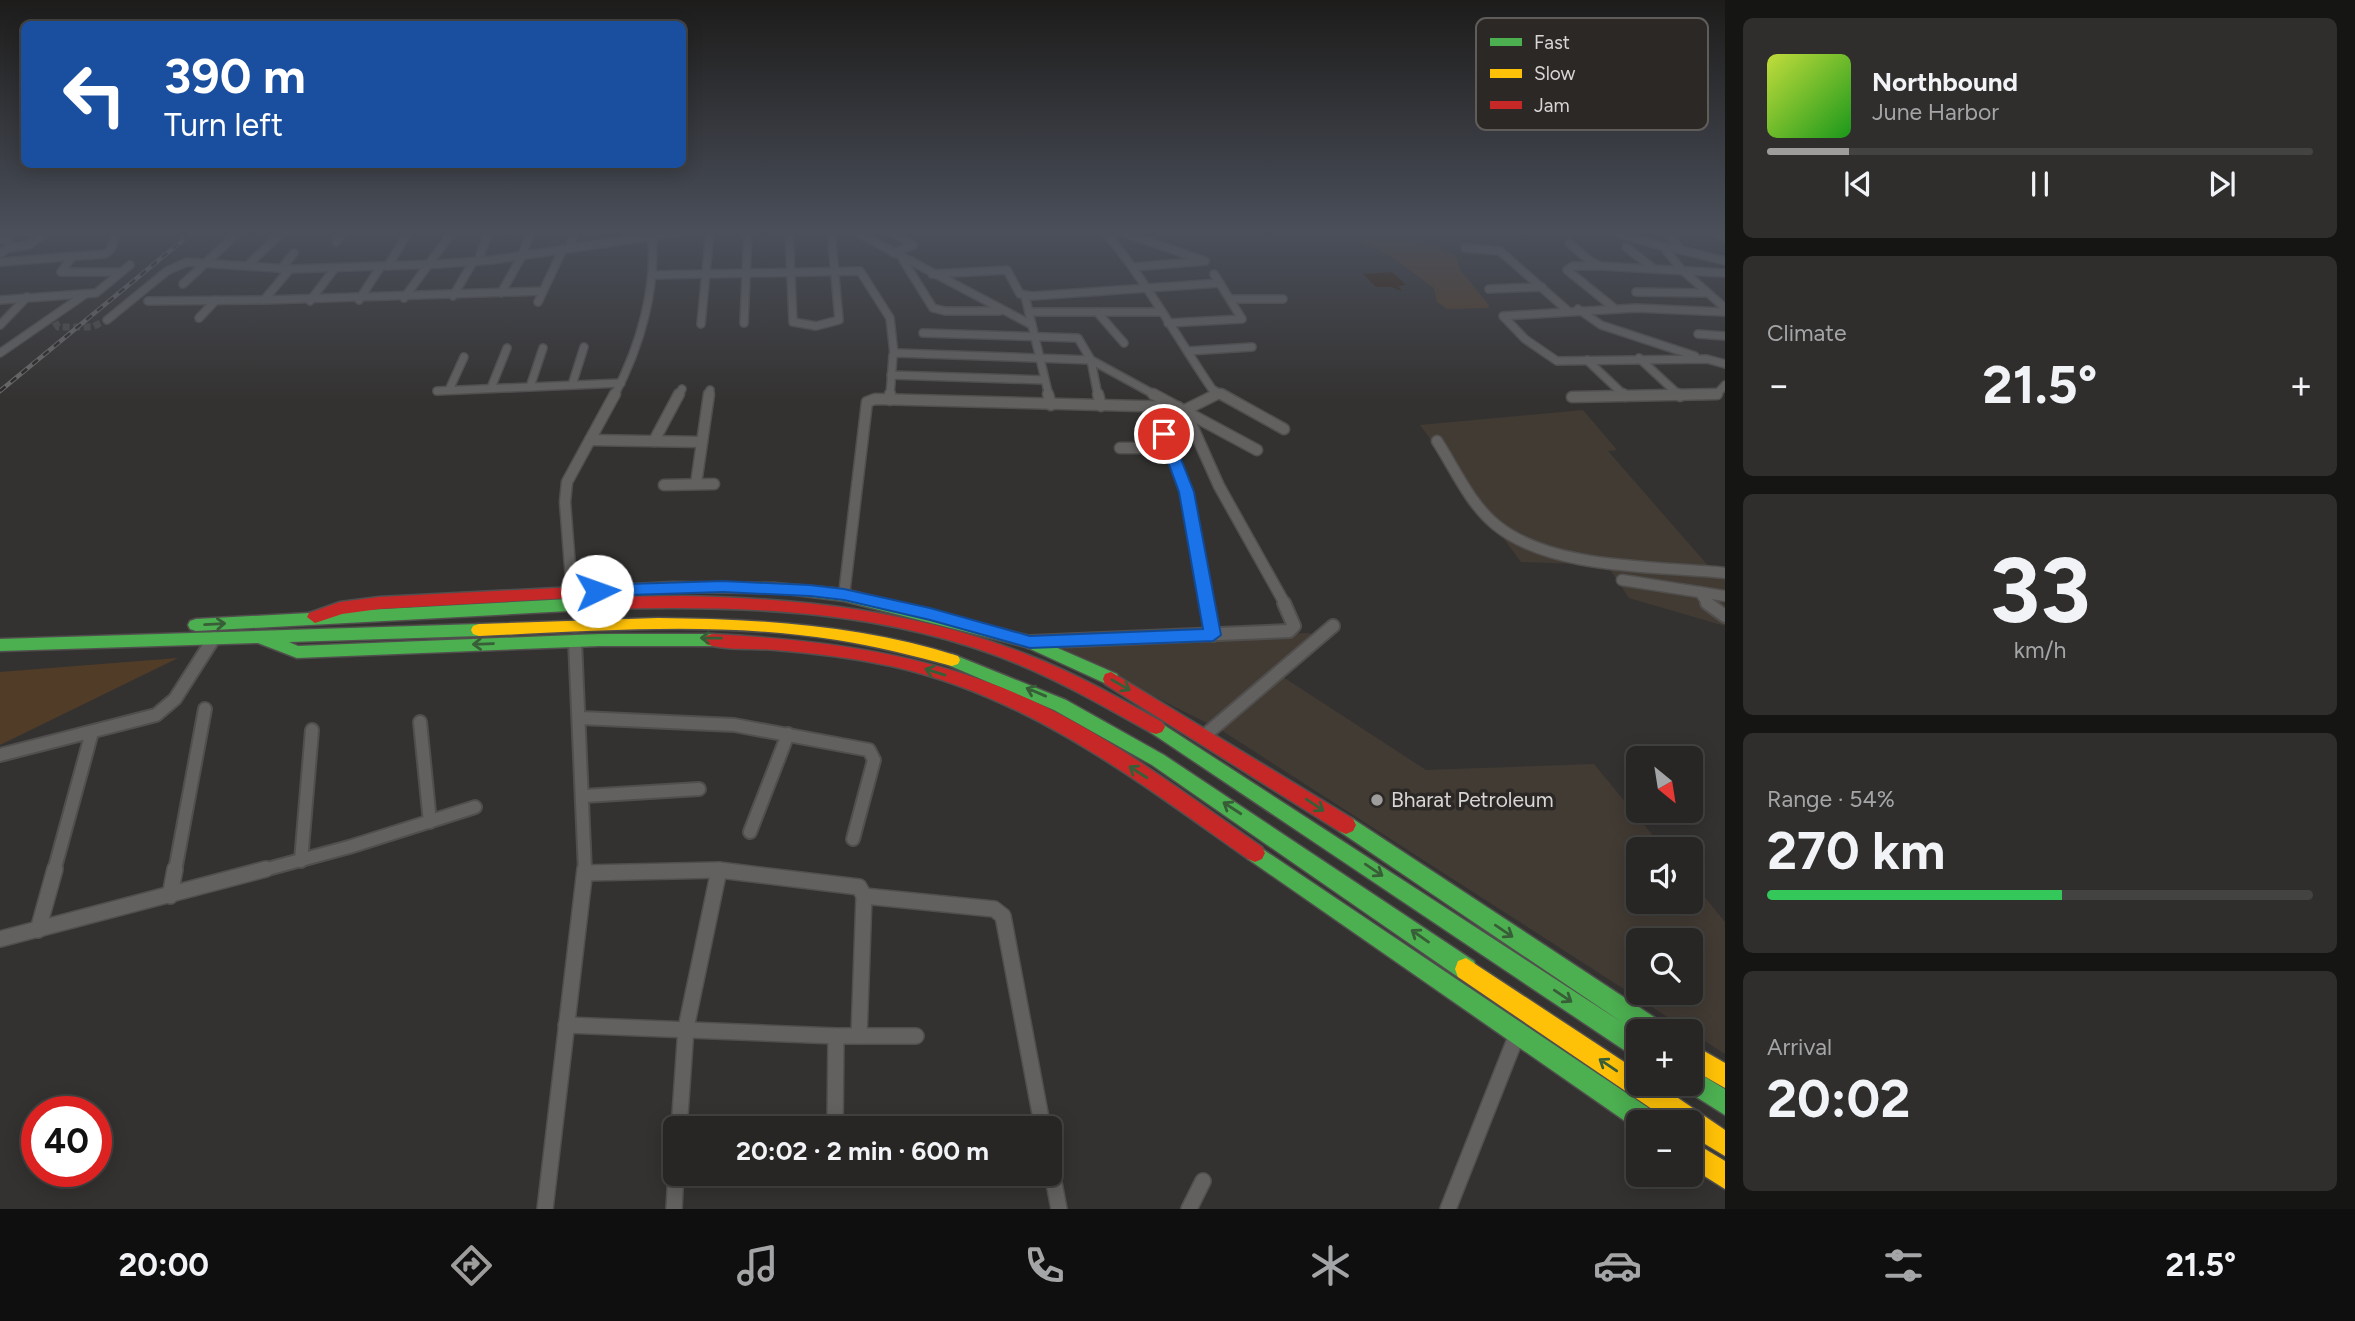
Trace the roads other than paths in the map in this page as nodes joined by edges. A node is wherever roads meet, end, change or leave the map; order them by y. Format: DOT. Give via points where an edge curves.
graph roads {
  1 [pos="60,287"];
  2 [pos="102,287"];
  3 [pos="147,287"];
  4 [pos="273,287"];
  5 [pos="320,287"];
  6 [pos="369,287"];
  7 [pos="412,287"];
  8 [pos="459,287"];
  9 [pos="504,287"];
  10 [pos="651,287"];
  11 [pos="705,287"];
  12 [pos="745,287"];
  13 [pos="792,287"];
  14 [pos="836,287"];
  15 [pos="872,287"];
  16 [pos="921,287"];
  17 [pos="958,287"];
  18 [pos="1016,287"];
  19 [pos="1137,287"];
  20 [pos="1143,287"];
  21 [pos="1223,287"];
  22 [pos="1589,287"];
  23 [pos="1702,287"];
  24 [pos="1542,288"];
  25 [pos="1489,289"];
  26 [pos="543,290"];
  27 [pos="1636,292"];
  28 [pos="86,293"];
  29 [pos="96,293"];
  30 [pos="501,293"];
  31 [pos="1708,293"];
  32 [pos="52,296"];
  33 [pos="453,296"];
  34 [pos="1025,296"];
  35 [pos="27,298"];
  36 [pos="404,298"];
  37 [pos="1230,299"];
  38 [pos="1283,299"];
  39 [pos="0,300"];
  40 [pos="216,300"];
  41 [pos="264,300"];
  42 [pos="359,300"];
  43 [pos="148,301"];
  44 [pos="310,301"];
  45 [pos="538,302"];
  46 [pos="1614,308"];
  47 [pos="1578,309"];
  48 [pos="1567,310"];
  49 [pos="1725,310"];
  50 [pos="1003,311"];
  51 [pos="1029,312"];
  52 [pos="1097,312"];
  53 [pos="1161,312"];
  54 [pos="199,318"];
  55 [pos="107,320"];
  56 [pos="55,322"];
  57 [pos="744,323"];
  58 [pos="1168,323"];
  59 [pos="701,324"];
  60 [pos="0,326"];
  61 [pos="1034,330"];
  62 [pos="923,333"];
  63 [pos="1698,334"];
  64 [pos="1725,336"];
  65 [pos="1124,343"];
  66 [pos="584,347"];
  67 [pos="1252,347"];
  68 [pos="507,348"];
  69 [pos="543,348"];
  70 [pos="1188,351"];
  71 [pos="0,353"];
  72 [pos="894,354"];
  73 [pos="1039,356"];
  74 [pos="464,357"];
  75 [pos="1639,358"];
  76 [pos="1707,359"];
  77 [pos="1091,360"];
  78 [pos="1587,360"];
  79 [pos="1725,364"];
  80 [pos="891,375"];
  81 [pos="1045,380"];
  82 [pos="621,383"];
  83 [pos="572,385"];
  84 [pos="1725,385"];
  85 [pos="530,387"];
  86 [pos="491,388"];
  87 [pos="682,389"];
  88 [pos="449,390"];
  89 [pos="710,390"];
  90 [pos="437,391"];
  91 [pos="1217,394"];
  92 [pos="1625,396"];
  93 [pos="1680,396"];
  94 [pos="1572,397"];
  95 [pos="890,400"];
  96 [pos="1051,405"];
  97 [pos="1101,406"];
  98 [pos="1182,409"];
  99 [pos="1284,429"];
  100 [pos="1164,434"];
  101 [pos="590,440"];
  102 [pos="654,441"];
  103 [pos="1437,441"];
  104 [pos="702,442"];
  105 [pos="1120,448"];
  106 [pos="1170,449"];
  107 [pos="1257,450"];
  108 [pos="696,484"];
  109 [pos="714,484"];
  110 [pos="664,485"];
  111 [pos="1725,573"];
  112 [pos="1622,580"];
  113 [pos="572,592"];
  114 [pos="1700,592"];
  115 [pos="844,595"];
  116 [pos="1725,596"];
  117 [pos="1725,616"];
  118 [pos="312,618"];
  119 [pos="1333,626"];
  120 [pos="0,634"];
  121 [pos="1213,635"];
  122 [pos="259,637"];
  123 [pos="214,638"];
  124 [pos="575,641"];
  125 [pos="1030,642"];
  126 [pos="0,645"];
  127 [pos="205,709"];
  128 [pos="581,718"];
  129 [pos="420,722"];
  130 [pos="313,730"];
  131 [pos="92,732"];
  132 [pos="788,734"];
  133 [pos="1204,736"];
  134 [pos="0,755"];
  135 [pos="699,789"];
  136 [pos="584,796"];
  137 [pos="475,807"];
  138 [pos="430,822"];
  139 [pos="750,832"];
  140 [pos="853,839"];
  141 [pos="301,860"];
  142 [pos="719,870"];
  143 [pos="585,873"];
  144 [pos="170,896"];
  145 [pos="864,896"];
  146 [pos="38,930"];
  147 [pos="0,939"];
  148 [pos="1638,1019"];
  149 [pos="566,1025"];
  150 [pos="686,1028"];
  151 [pos="1518,1031"];
  152 [pos="836,1036"];
  153 [pos="859,1036"];
  154 [pos="916,1036"];
  155 [pos="1626,1038"];
  156 [pos="1703,1062"];
  157 [pos="1725,1076"];
  158 [pos="1703,1089"];
  159 [pos="1725,1103"];
  160 [pos="1630,1110"];
  161 [pos="679,1116"];
  162 [pos="835,1116"];
  163 [pos="1041,1116"];
  164 [pos="1725,1144"];
  165 [pos="1703,1161"];
  166 [pos="1725,1176"];
  167 [pos="1203,1181"];
  168 [pos="675,1186"];
  169 [pos="1054,1186"];
  170 [pos="545,1209"];
  171 [pos="674,1209"];
  172 [pos="1059,1209"];
  173 [pos="1189,1209"];
  174 [pos="1448,1209"];
  1 -- 32 [label="street"];
  2 -- 29 [label="street"];
  3 -- 55 [label="street"];
  4 -- 41 [label="street"];
  5 -- 44 [label="street"];
  6 -- 42 [label="street"];
  7 -- 36 [label="street"];
  8 -- 33 [label="street"];
  9 -- 30 [label="street"];
  10 -- 82 [label="street"];
  11 -- 59 [label="street"];
  12 -- 57 [label="street"];
  13 -- 14 [label="street" via="793,322 831,325 839,320"];
  15 -- 72 [label="street" via="891,322"];
  16 -- 50 [label="street" via="933,308"];
  17 -- 50 [label="street"];
  18 -- 34 [label="street"];
  19 -- 34 [label="street"];
  20 -- 53 [label="street"];
  21 -- 37 [label="street"];
  22 -- 46 [label="street"];
  23 -- 31 [label="street"];
  24 -- 25 [label="street"];
  24 -- 48 [label="street"];
  26 -- 30 [label="street"];
  26 -- 45 [label="street"];
  27 -- 31 [label="street"];
  28 -- 29 [label="street"];
  28 -- 32 [label="street"];
  28 -- 71 [label="street"];
  29 -- 56 [label="street"];
  30 -- 33 [label="street"];
  31 -- 49 [label="street"];
  32 -- 35 [label="street"];
  33 -- 36 [label="street"];
  34 -- 51 [label="street"];
  35 -- 39 [label="street"];
  35 -- 60 [label="street"];
  36 -- 42 [label="street"];
  37 -- 38 [label="street"];
  37 -- 58 [label="street" via="1240,320"];
  40 -- 41 [label="street"];
  40 -- 43 [label="street"];
  40 -- 54 [label="street"];
  41 -- 44 [label="street"];
  42 -- 44 [label="street"];
  46 -- 47 [label="street"];
  46 -- 49 [label="street"];
  47 -- 48 [label="street"];
  47 -- 76 [label="street" via="1612,330"];
  48 -- 78 [label="street" via="1503,316 1550,359"];
  50 -- 61 [label="street"];
  51 -- 52 [label="street"];
  51 -- 61 [label="street"];
  52 -- 53 [label="street"];
  52 -- 65 [label="street"];
  53 -- 58 [label="street"];
  58 -- 70 [label="street"];
  61 -- 62 [label="street"];
  61 -- 73 [label="street"];
  61 -- 77 [label="street" via="1078,338"];
  63 -- 64 [label="street"];
  66 -- 83 [label="street"];
  67 -- 70 [label="street"];
  68 -- 86 [label="street"];
  69 -- 85 [label="street"];
  70 -- 91 [label="street"];
  72 -- 73 [label="street"];
  72 -- 80 [label="street"];
  73 -- 77 [label="street"];
  73 -- 81 [label="street"];
  74 -- 88 [label="street"];
  75 -- 76 [label="street"];
  75 -- 78 [label="street"];
  75 -- 93 [label="street"];
  76 -- 79 [label="street"];
  77 -- 97 [label="street"];
  77 -- 98 [label="street"];
  78 -- 92 [label="street"];
  80 -- 81 [label="street"];
  80 -- 95 [label="street"];
  81 -- 96 [label="street"];
  82 -- 83 [label="street"];
  82 -- 101 [label="street"];
  83 -- 85 [label="street"];
  84 -- 93 [label="street" via="1716,395"];
  85 -- 86 [label="street"];
  86 -- 88 [label="street"];
  87 -- 102 [label="street"];
  88 -- 90 [label="street"];
  89 -- 104 [label="street"];
  91 -- 98 [label="street"];
  91 -- 99 [label="street"];
  92 -- 93 [label="street"];
  92 -- 94 [label="street"];
  95 -- 96 [label="street"];
  95 -- 115 [label="street" via="865,404"];
  96 -- 97 [label="street"];
  97 -- 98 [label="street"];
  98 -- 107 [label="street"];
  98 -- 121 [label="street" via="1294,626 1274,633"];
  100 -- 106 [label="street"];
  101 -- 102 [label="street"];
  101 -- 113 [label="street" via="566,490"];
  102 -- 104 [label="street"];
  103 -- 111 [label="street" via="1486,515 1524,541 1579,558"];
  104 -- 108 [label="street"];
  105 -- 106 [label="street"];
  106 -- 121 [label="street" via="1190,505"];
  108 -- 109 [label="street"];
  108 -- 110 [label="street"];
  112 -- 114 [label="street"];
  113 -- 115 [label="main road" via="723,586"];
  113 -- 118 [label="main road" via="379,603 340,608"];
  114 -- 116 [label="street"];
  114 -- 117 [label="street" via="1710,608"];
  115 -- 125 [label="main road"];
  120 -- 118 [label="main road, one-way"];
  118 -- 155 [label="main road, one-way" via="743,600 855,611 981,643 1035,663 1154,726"];
  119 -- 133 [label="street"];
  121 -- 125 [label="street"];
  122 -- 123 [label="main road"];
  124 -- 122 [label="main road, one-way" via="297,652"];
  164 -- 122 [label="main road, one-way" via="1158,760 1041,694 950,660 883,640 715,622"];
  123 -- 126 [label="main road"];
  123 -- 131 [label="street" via="166,708 140,721"];
  124 -- 128 [label="street"];
  151 -- 124 [label="main road, one-way" via="1126,765 1038,712 993,691 874,655 819,646 716,638"];
  125 -- 133 [label="main road, one-way" via="1114,680"];
  127 -- 144 [label="street"];
  128 -- 132 [label="street" via="734,725"];
  128 -- 136 [label="street"];
  129 -- 138 [label="street"];
  130 -- 141 [label="street"];
  131 -- 134 [label="street"];
  131 -- 146 [label="street"];
  132 -- 139 [label="street"];
  132 -- 140 [label="street" via="872,752 874,760"];
  133 -- 148 [label="main road, one-way" via="1283,783"];
  135 -- 136 [label="street"];
  136 -- 143 [label="street"];
  137 -- 138 [label="street"];
  138 -- 141 [label="street"];
  141 -- 144 [label="street"];
  142 -- 143 [label="street"];
  142 -- 145 [label="street" via="852,884"];
  142 -- 150 [label="street"];
  143 -- 149 [label="street"];
  144 -- 146 [label="street"];
  145 -- 153 [label="street"];
  145 -- 163 [label="street" via="995,909 1003,916"];
  146 -- 147 [label="street"];
  149 -- 150 [label="street"];
  149 -- 170 [label="street"];
  150 -- 152 [label="street"];
  150 -- 161 [label="street"];
  151 -- 160 [label="main road"];
  151 -- 174 [label="street"];
  152 -- 153 [label="street"];
  152 -- 162 [label="street"];
  153 -- 154 [label="street"];
  156 -- 157 [label="main road"];
  158 -- 159 [label="main road"];
  165 -- 166 [label="main road"];
  167 -- 173 [label="street"];
  168 -- 171 [label="street"];
  169 -- 172 [label="street"];
}
